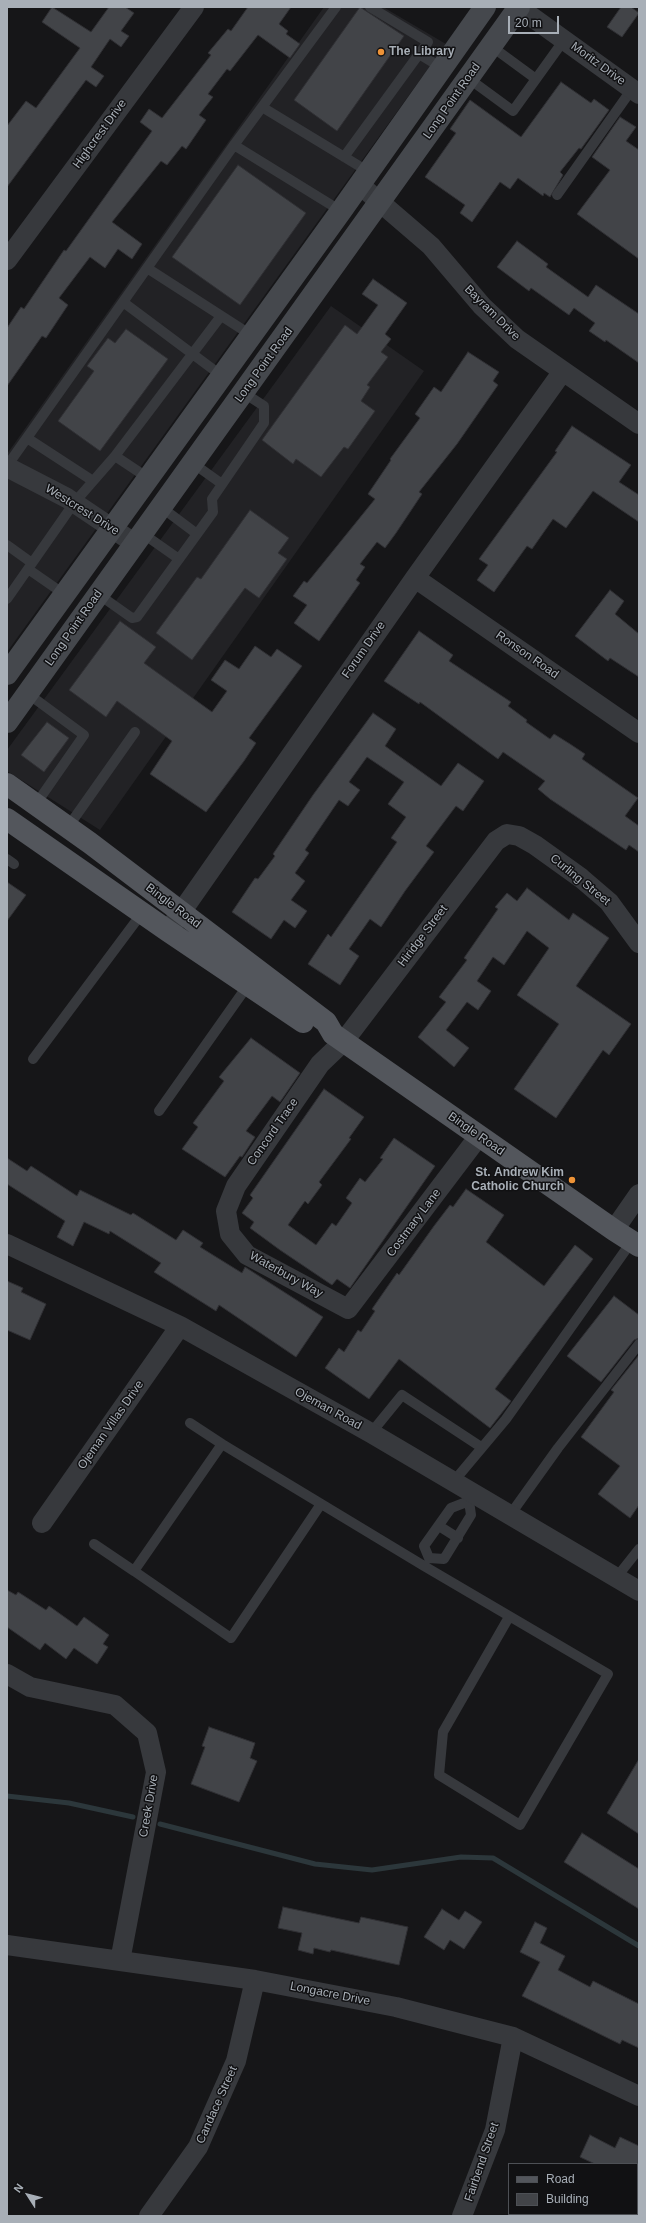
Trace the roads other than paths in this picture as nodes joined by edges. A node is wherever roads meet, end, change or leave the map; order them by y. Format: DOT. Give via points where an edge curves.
graph roads {
  1 [pos="194,7"];
  2 [pos="336,7"];
  3 [pos="370,7"];
  4 [pos="484,7"];
  5 [pos="518,7"];
  6 [pos="564,40"];
  7 [pos="491,46"];
  8 [pos="419,54"];
  9 [pos="442,68"];
  10 [pos="468,78"];
  11 [pos="536,79"];
  12 [pos="636,91"];
  13 [pos="262,107"];
  14 [pos="234,145"];
  15 [pos="344,157"];
  16 [pos="364,179"];
  17 [pos="557,195"];
  18 [pos="380,203"];
  19 [pos="342,211"];
  20 [pos="7,260"];
  21 [pos="305,262"];
  22 [pos="147,268"];
  23 [pos="123,302"];
  24 [pos="222,316"];
  25 [pos="251,335"];
  26 [pos="193,354"];
  27 [pos="563,371"];
  28 [pos="222,376"];
  29 [pos="244,393"];
  30 [pos="639,424"];
  31 [pos="27,438"];
  32 [pos="115,456"];
  33 [pos="196,460"];
  34 [pos="7,467"];
  35 [pos="148,478"];
  36 [pos="93,480"];
  37 [pos="222,484"];
  38 [pos="74,503"];
  39 [pos="161,507"];
  40 [pos="111,528"];
  41 [pos="197,534"];
  42 [pos="138,538"];
  43 [pos="7,545"];
  44 [pos="178,559"];
  45 [pos="30,566"];
  46 [pos="415,578"];
  47 [pos="64,594"];
  48 [pos="98,594"];
  49 [pos="7,599"];
  50 [pos="7,674"];
  51 [pos="27,693"];
  52 [pos="7,722"];
  53 [pos="135,732"];
  54 [pos="639,733"];
  55 [pos="7,784"];
  56 [pos="36,804"];
  57 [pos="7,819"];
  58 [pos="68,827"];
  59 [pos="508,834"];
  60 [pos="142,912"];
  61 [pos="182,913"];
  62 [pos="168,932"];
  63 [pos="639,943"];
  64 [pos="248,985"];
  65 [pos="338,1038"];
  66 [pos="33,1059"];
  67 [pos="159,1111"];
  68 [pos="479,1136"];
  69 [pos="639,1194"];
  70 [pos="230,1234"];
  71 [pos="628,1239"];
  72 [pos="7,1244"];
  73 [pos="348,1309"];
  74 [pos="180,1326"];
  75 [pos="639,1344"];
  76 [pos="190,1423"];
  77 [pos="371,1433"];
  78 [pos="222,1444"];
  79 [pos="481,1447"];
  80 [pos="454,1481"];
  81 [pos="471,1497"];
  82 [pos="321,1504"];
  83 [pos="510,1515"];
  84 [pos="42,1523"];
  85 [pos="439,1526"];
  86 [pos="458,1538"];
  87 [pos="94,1544"];
  88 [pos="639,1549"];
  89 [pos="426,1562"];
  90 [pos="134,1571"];
  91 [pos="616,1578"];
  92 [pos="639,1591"];
  93 [pos="509,1617"];
  94 [pos="7,1674"];
  95 [pos="7,1945"];
  96 [pos="120,1961"];
  97 [pos="255,1980"];
  98 [pos="513,2036"];
  99 [pos="639,2096"];
  100 [pos="149,2216"];
  101 [pos="462,2216"];
  1 -- 20 [label="street, Highcrest Drive"];
  2 -- 13 [label="lane"];
  3 -- 8 [label="lane" via="428,42"];
  4 -- 9 [label="main road"];
  5 -- 6 [label="street, Moritz Drive"];
  5 -- 7 [label="main road, Long Point Road"];
  6 -- 11 [label="lane"];
  6 -- 12 [label="street, Moritz Drive"];
  7 -- 10 [label="main road, Long Point Road"];
  7 -- 11 [label="lane"];
  8 -- 9 [label="lane"];
  8 -- 15 [label="lane"];
  9 -- 16 [label="main road"];
  10 -- 11 [label="lane" via="513,111"];
  10 -- 18 [label="main road, Long Point Road"];
  12 -- 17 [label="lane"];
  13 -- 14 [label="lane"];
  13 -- 15 [label="lane"];
  14 -- 19 [label="lane"];
  14 -- 22 [label="lane"];
  15 -- 16 [label="lane"];
  16 -- 18 [label="street, Bayram Drive"];
  16 -- 19 [label="main road"];
  18 -- 27 [label="street, Bayram Drive" via="430,246 482,306 517,339"];
  18 -- 29 [label="main road, Long Point Road"];
  19 -- 21 [label="main road"];
  21 -- 25 [label="main road"];
  21 -- 29 [label="main road" via="279,322 245,370"];
  22 -- 23 [label="lane"];
  22 -- 24 [label="lane"];
  23 -- 26 [label="lane"];
  23 -- 31 [label="lane"];
  24 -- 25 [label="lane"];
  24 -- 26 [label="lane"];
  25 -- 28 [label="main road"];
  26 -- 28 [label="lane"];
  26 -- 32 [label="lane"];
  27 -- 30 [label="street, Bayram Drive"];
  27 -- 46 [label="street, Forum Drive"];
  28 -- 33 [label="main road" via="224,395 208,427"];
  28 -- 35 [label="main road"];
  29 -- 33 [label="main road, Long Point Road"];
  29 -- 37 [label="lane" via="264,406 264,423"];
  31 -- 34 [label="lane"];
  31 -- 36 [label="lane"];
  32 -- 35 [label="lane"];
  32 -- 36 [label="lane"];
  33 -- 37 [label="lane"];
  33 -- 39 [label="main road, Long Point Road"];
  34 -- 38 [label="street, Westcrest Drive"];
  35 -- 40 [label="main road"];
  36 -- 38 [label="lane"];
  37 -- 41 [label="lane" via="212,498 213,512"];
  38 -- 40 [label="street, Westcrest Drive"];
  38 -- 45 [label="lane"];
  39 -- 41 [label="lane"];
  39 -- 42 [label="main road, Long Point Road"];
  40 -- 42 [label="street, Westcrest Drive"];
  40 -- 47 [label="main road"];
  41 -- 44 [label="lane"];
  42 -- 44 [label="lane"];
  42 -- 48 [label="main road, Long Point Road"];
  43 -- 45 [label="lane"];
  44 -- 48 [label="lane" via="137,617 132,618"];
  45 -- 47 [label="lane"];
  45 -- 49 [label="lane"];
  46 -- 54 [label="street, Ronson Road"];
  46 -- 61 [label="street, Forum Drive"];
  47 -- 50 [label="main road"];
  48 -- 51 [label="main road, Long Point Road"];
  51 -- 52 [label="main road, Long Point Road"];
  51 -- 56 [label="lane" via="84,735"];
  53 -- 58 [label="lane"];
  55 -- 56 [label="main road, Bingle Road"];
  56 -- 58 [label="main road, Bingle Road"];
  57 -- 60 [label="main road, Bingle Road"];
  58 -- 61 [label="main road, Bingle Road"];
  59 -- 63 [label="street, Curling Street" via="519,836 536,845 581,878 609,902"];
  59 -- 65 [label="street, Hiridge Street" via="489,849"];
  60 -- 62 [label="main road, Bingle Road"];
  60 -- 66 [label="lane"];
  61 -- 62 [label="street, Forum Drive"];
  61 -- 65 [label="main road, Bingle Road" via="326,1022"];
  62 -- 64 [label="main road, Bingle Road"];
  64 -- 65 [label="main road, Bingle Road" via="320,1033"];
  64 -- 67 [label="lane"];
  65 -- 68 [label="main road, Bingle Road"];
  65 -- 70 [label="street, Concord Trace" via="236,1186 226,1211"];
  68 -- 71 [label="main road, Bingle Road"];
  68 -- 73 [label="street, Costmary Lane"];
  69 -- 71 [label="street"];
  70 -- 73 [label="street, Waterbury Way" via="247,1255"];
  71 -- 79 [label="lane" via="506,1419"];
  72 -- 74 [label="street, Ojeman Road"];
  74 -- 77 [label="street, Ojeman Road"];
  74 -- 84 [label="street, Ojeman Villas Drive"];
  75 -- 83 [label="lane" via="558,1448"];
  76 -- 78 [label="lane"];
  77 -- 79 [label="lane" via="402,1396"];
  77 -- 80 [label="street, Ojeman Road"];
  78 -- 82 [label="lane"];
  78 -- 90 [label="lane"];
  79 -- 80 [label="lane"];
  80 -- 81 [label="street, Ojeman Road"];
  81 -- 83 [label="street, Ojeman Road"];
  81 -- 85 [label="lane" via="451,1508"];
  81 -- 86 [label="lane" via="471,1515"];
  82 -- 89 [label="lane"];
  82 -- 90 [label="lane" via="230,1638"];
  83 -- 91 [label="street, Ojeman Road"];
  85 -- 86 [label="lane"];
  85 -- 89 [label="lane" via="424,1546"];
  86 -- 89 [label="lane" via="444,1559"];
  87 -- 90 [label="lane"];
  88 -- 91 [label="lane"];
  89 -- 93 [label="lane"];
  91 -- 92 [label="street, Ojeman Road"];
  93 -- 93 [label="lane" via="608,1674 520,1825 439,1775 443,1732"];
  94 -- 96 [label="street, Creek Drive" via="30,1687 115,1705 147,1733 156,1772"];
  95 -- 96 [label="street, Longacre Drive"];
  96 -- 97 [label="street, Longacre Drive"];
  97 -- 98 [label="street, Longacre Drive" via="396,2007"];
  97 -- 100 [label="street, Candace Street" via="236,2061 198,2147"];
  98 -- 99 [label="street, Longacre Drive"];
  98 -- 101 [label="street, Fairbend Street" via="495,2130"];
}
